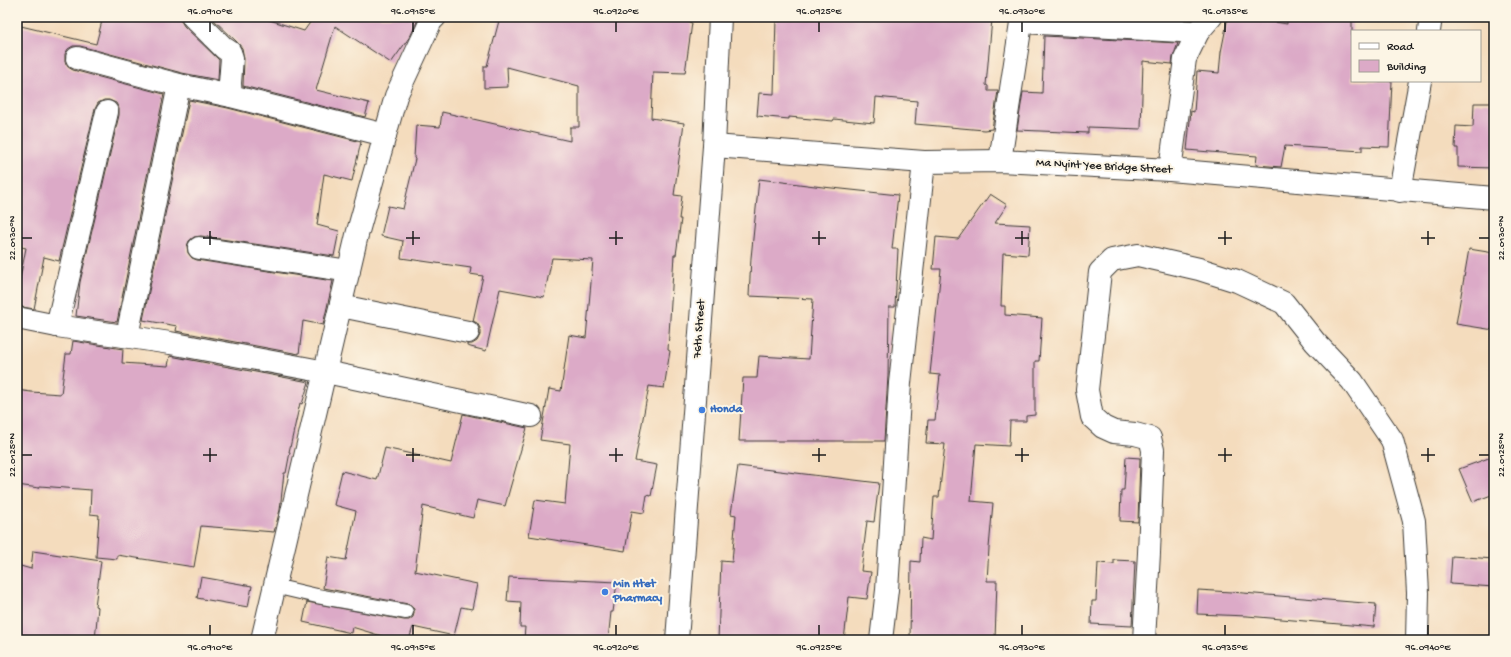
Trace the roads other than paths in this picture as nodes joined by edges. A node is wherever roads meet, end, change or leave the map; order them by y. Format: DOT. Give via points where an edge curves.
graph roads {
  1 [pos="193,17"];
  2 [pos="720,17"];
  3 [pos="1431,17"];
  4 [pos="431,18"];
  5 [pos="1022,19"];
  6 [pos="1204,24"];
  7 [pos="1429,30"];
  8 [pos="77,58"];
  9 [pos="1420,82"];
  10 [pos="179,85"];
  11 [pos="231,96"];
  12 [pos="107,112"];
  13 [pos="385,135"];
  14 [pos="714,146"];
  15 [pos="1000,161"];
  16 [pos="924,162"];
  17 [pos="1170,170"];
  18 [pos="1400,191"];
  19 [pos="1494,198"];
  20 [pos="199,248"];
  21 [pos="349,271"];
  22 [pos="341,306"];
  23 [pos="17,318"];
  24 [pos="57,326"];
  25 [pos="468,332"];
  26 [pos="127,336"];
  27 [pos="326,372"];
  28 [pos="531,416"];
  29 [pos="274,586"];
  30 [pos="406,612"];
  31 [pos="262,640"];
  32 [pos="676,640"];
  33 [pos="881,640"];
  34 [pos="1144,640"];
  35 [pos="1417,640"];
  1 -- 11 [label="street" via="230,52"];
  2 -- 14 [label="street, 76th Street"];
  3 -- 7 [label="street"];
  4 -- 13 [label="street" via="396,96"];
  5 -- 6 [label="street"];
  5 -- 15 [label="street"];
  6 -- 17 [label="street" via="1185,59"];
  8 -- 10 [label="street"];
  9 -- 18 [label="street"];
  10 -- 11 [label="street"];
  10 -- 26 [label="street"];
  11 -- 13 [label="street"];
  12 -- 24 [label="street"];
  13 -- 21 [label="street"];
  14 -- 16 [label="street, Ma Nyint Yee Bridge Street"];
  14 -- 32 [label="street, 76th Street"];
  15 -- 16 [label="street, Ma Nyint Yee Bridge Street"];
  15 -- 17 [label="street, Ma Nyint Yee Bridge Street"];
  16 -- 33 [label="street" via="900,383 887,590"];
  17 -- 18 [label="street, Ma Nyint Yee Bridge Street"];
  18 -- 19 [label="street, Ma Nyint Yee Bridge Street"];
  20 -- 21 [label="street"];
  21 -- 22 [label="street"];
  22 -- 25 [label="street"];
  22 -- 27 [label="street"];
  23 -- 24 [label="street"];
  24 -- 26 [label="street"];
  26 -- 27 [label="street"];
  27 -- 28 [label="street"];
  27 -- 29 [label="street"];
  29 -- 30 [label="lane"];
  29 -- 31 [label="street"];
  34 -- 35 [label="street" via="1153,450 1150,438 1114,432 1103,427 1092,417 1087,390 1100,272 1112,260 1138,254 1237,281 1284,303 1314,342 1352,381 1392,440 1414,521 1418,593"];
}
